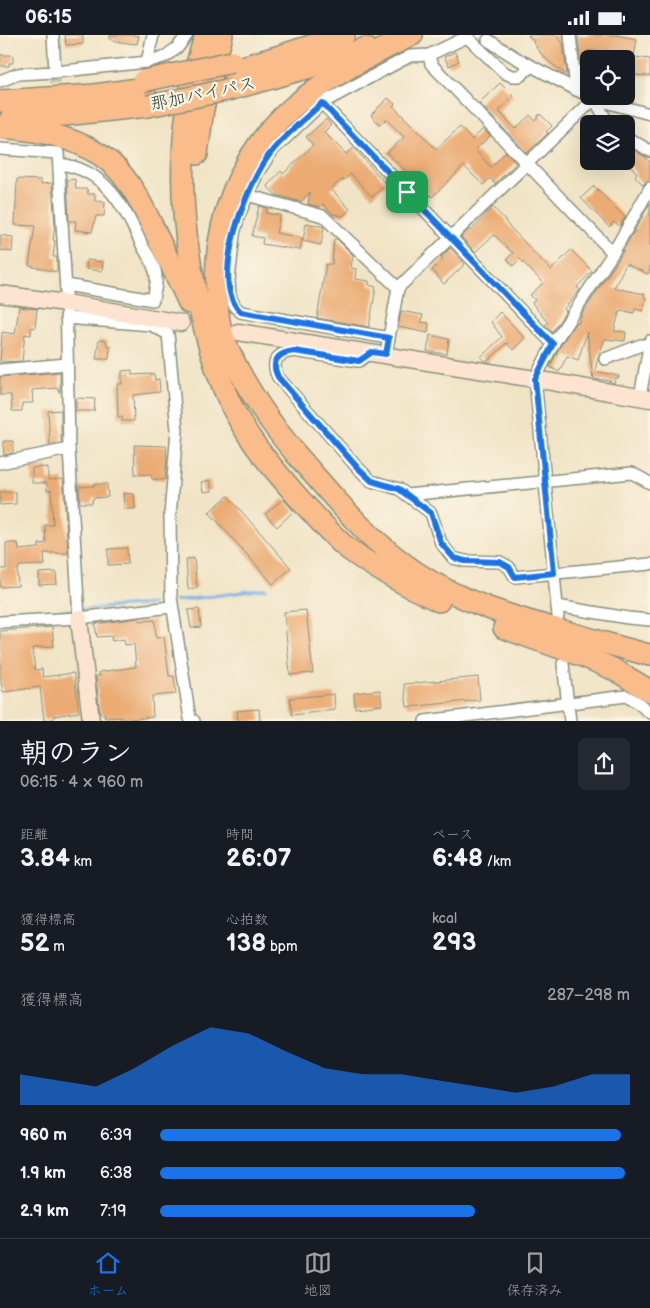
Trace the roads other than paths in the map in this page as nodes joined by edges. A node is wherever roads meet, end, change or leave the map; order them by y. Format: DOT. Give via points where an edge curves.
graph roads {
  1 [pos="53,35"];
  2 [pos="153,35"];
  3 [pos="187,35"];
  4 [pos="206,35"];
  5 [pos="222,35"];
  6 [pos="301,35"];
  7 [pos="344,35"];
  8 [pos="399,35"];
  9 [pos="412,35"];
  10 [pos="570,35"];
  11 [pos="488,40"];
  12 [pos="430,55"];
  13 [pos="531,66"];
  14 [pos="55,72"];
  15 [pos="232,74"];
  16 [pos="0,81"];
  17 [pos="146,84"];
  18 [pos="576,90"];
  19 [pos="580,92"];
  20 [pos="0,101"];
  21 [pos="322,103"];
  22 [pos="588,105"];
  23 [pos="616,105"];
  24 [pos="650,114"];
  25 [pos="0,119"];
  26 [pos="0,127"];
  27 [pos="635,142"];
  28 [pos="0,149"];
  29 [pos="650,151"];
  30 [pos="59,164"];
  31 [pos="526,165"];
  32 [pos="650,188"];
  33 [pos="247,195"];
  34 [pos="450,237"];
  35 [pos="613,253"];
  36 [pos="66,285"];
  37 [pos="398,288"];
  38 [pos="0,293"];
  39 [pos="66,310"];
  40 [pos="181,323"];
  41 [pos="223,336"];
  42 [pos="389,338"];
  43 [pos="650,343"];
  44 [pos="553,344"];
  45 [pos="379,353"];
  46 [pos="605,359"];
  47 [pos="68,365"];
  48 [pos="0,370"];
  49 [pos="535,379"];
  50 [pos="645,398"];
  51 [pos="69,449"];
  52 [pos="0,463"];
  53 [pos="545,482"];
  54 [pos="650,483"];
  55 [pos="407,495"];
  56 [pos="650,564"];
  57 [pos="554,573"];
  58 [pos="171,602"];
  59 [pos="79,613"];
  60 [pos="650,620"];
  61 [pos="0,622"];
  62 [pos="514,625"];
  63 [pos="650,641"];
  64 [pos="650,655"];
  65 [pos="564,664"];
  66 [pos="650,667"];
  67 [pos="650,691"];
  68 [pos="568,702"];
  69 [pos="650,713"];
  70 [pos="191,720"];
  71 [pos="438,720"];
  72 [pos="90,721"];
  73 [pos="425,721"];
  74 [pos="570,721"];
  1 -- 14 [label="street"];
  2 -- 17 [label="street"];
  3 -- 17 [label="street" via="166,56"];
  4 -- 41 [label="highway" via="191,85 184,139 185,230 188,257"];
  5 -- 41 [label="highway" via="208,83 199,132 196,209 203,269"];
  6 -- 15 [label="highway" via="265,51"];
  7 -- 15 [label="highway, 那加バイパス"];
  8 -- 15 [label="highway, 那加バイパス" via="306,68"];
  9 -- 41 [label="highway" via="317,88 293,107 256,149 231,195 219,242 216,287"];
  10 -- 18 [label="street"];
  11 -- 13 [label="street"];
  12 -- 13 [label="street" via="467,37 504,73 520,76"];
  12 -- 21 [label="street" via="410,56"];
  12 -- 31 [label="street" via="431,64"];
  13 -- 18 [label="street"];
  14 -- 16 [label="street" via="18,74"];
  14 -- 17 [label="street"];
  15 -- 17 [label="highway, 那加バイパス"];
  17 -- 20 [label="highway, 那加バイパス" via="95,95"];
  17 -- 25 [label="highway, 那加バイパス" via="64,115"];
  18 -- 19 [label="street"];
  21 -- 33 [label="street" via="272,151"];
  21 -- 34 [label="street"];
  22 -- 31 [label="street"];
  23 -- 24 [label="street"];
  26 -- 41 [label="highway" via="61,137 79,143 111,163 123,175"];
  27 -- 29 [label="street"];
  28 -- 30 [label="street" via="58,153"];
  30 -- 36 [label="street"];
  30 -- 36 [label="street" via="81,168 116,197 156,276 152,299"];
  31 -- 34 [label="street"];
  31 -- 35 [label="street"];
  32 -- 35 [label="street"];
  33 -- 37 [label="street" via="323,216"];
  33 -- 42 [label="street" via="230,257 230,296 235,307 241,312"];
  34 -- 37 [label="street"];
  34 -- 44 [label="street"];
  35 -- 44 [label="street"];
  36 -- 39 [label="street"];
  37 -- 42 [label="street"];
  38 -- 39 [label="street"];
  39 -- 40 [label="street"];
  39 -- 47 [label="street"];
  39 -- 58 [label="street" via="151,325 168,334 177,431 170,516"];
  41 -- 45 [label="street"];
  41 -- 62 [label="highway" via="228,397 237,417 263,456 328,530 347,547 397,580 453,608"];
  42 -- 45 [label="street"];
  43 -- 46 [label="street"];
  43 -- 50 [label="street"];
  44 -- 49 [label="street"];
  45 -- 49 [label="street"];
  45 -- 55 [label="street" via="359,361 286,352 278,356 274,370 356,466 372,481 399,489"];
  47 -- 48 [label="street"];
  47 -- 51 [label="street"];
  49 -- 50 [label="street"];
  49 -- 53 [label="street"];
  51 -- 52 [label="street"];
  51 -- 59 [label="street"];
  53 -- 54 [label="street" via="632,473"];
  53 -- 55 [label="street"];
  53 -- 57 [label="street"];
  55 -- 57 [label="street" via="431,513 441,543 454,558 500,562 509,567 515,577"];
  56 -- 57 [label="street"];
  57 -- 60 [label="street" via="557,611"];
  58 -- 59 [label="street"];
  58 -- 70 [label="street"];
  59 -- 61 [label="street"];
  59 -- 72 [label="street"];
  62 -- 63 [label="highway"];
  62 -- 64 [label="highway"];
  62 -- 66 [label="highway"];
  62 -- 67 [label="highway" via="613,669"];
  65 -- 68 [label="street"];
  68 -- 69 [label="street" via="626,696"];
  68 -- 71 [label="street"];
  68 -- 74 [label="street"];
  71 -- 73 [label="street"];
}
